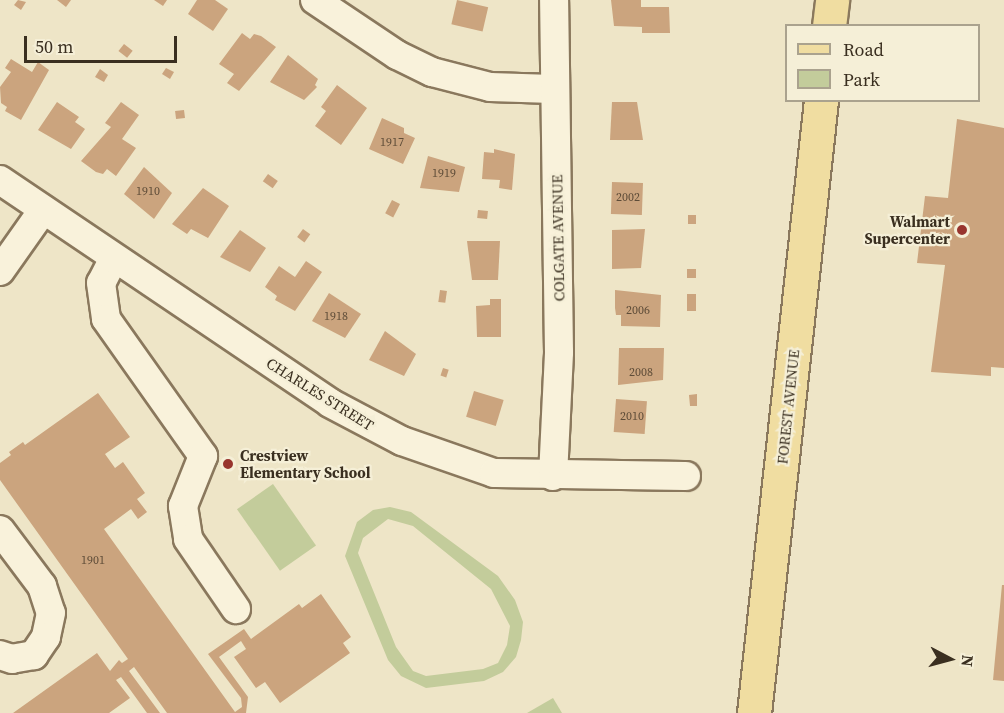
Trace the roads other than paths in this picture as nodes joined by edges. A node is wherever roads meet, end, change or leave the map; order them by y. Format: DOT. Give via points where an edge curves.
graph roads {
  1 [pos="315,0"];
  2 [pos="554,0"];
  3 [pos="832,0"];
  4 [pos="829,24"];
  5 [pos="553,89"];
  6 [pos="821,102"];
  7 [pos="0,180"];
  8 [pos="43,210"];
  9 [pos="114,258"];
  10 [pos="0,271"];
  11 [pos="554,476"];
  12 [pos="686,476"];
  13 [pos="0,530"];
  14 [pos="236,609"];
  15 [pos="0,655"];
  16 [pos="754,713"];
  1 -- 5 [label="street" via="397,55 432,72 490,87"];
  2 -- 5 [label="street, COLGATE AVENUE"];
  3 -- 4 [label="main road"];
  5 -- 11 [label="street, COLGATE AVENUE" via="559,352"];
  6 -- 16 [label="main road, FOREST AVENUE"];
  7 -- 8 [label="street, CHARLES STREET"];
  8 -- 9 [label="street, CHARLES STREET"];
  8 -- 10 [label="street"];
  9 -- 11 [label="street, CHARLES STREET" via="365,424 459,464 494,473"];
  9 -- 14 [label="street" via="101,283 106,319 203,456 183,506 188,539"];
  11 -- 12 [label="street, CHARLES STREET"];
  13 -- 15 [label="street" via="42,586 51,613 46,637 34,655 12,659"];
}
